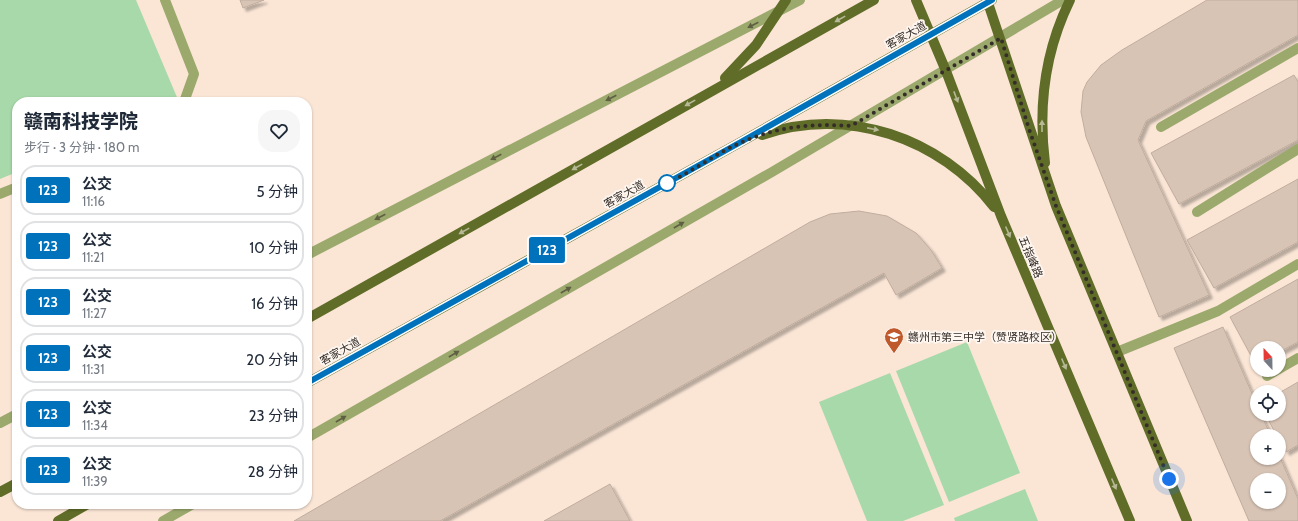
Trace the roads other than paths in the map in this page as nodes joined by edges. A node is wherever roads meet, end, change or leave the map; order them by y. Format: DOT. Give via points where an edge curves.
graph roads {
  1 [pos="165,0"];
  2 [pos="786,0"];
  3 [pos="800,0"];
  4 [pos="874,0"];
  5 [pos="916,0"];
  6 [pos="1063,0"];
  7 [pos="1070,0"];
  8 [pos="989,1"];
  9 [pos="780,12"];
  10 [pos="932,35"];
  11 [pos="1001,38"];
  12 [pos="1298,48"];
  13 [pos="946,70"];
  14 [pos="711,91"];
  15 [pos="186,97"];
  16 [pos="851,126"];
  17 [pos="1161,127"];
  18 [pos="739,143"];
  19 [pos="1298,149"];
  20 [pos="12,189"];
  21 [pos="0,194"];
  22 [pos="1056,206"];
  23 [pos="1197,212"];
  24 [pos="1002,216"];
  25 [pos="312,252"];
  26 [pos="1298,264"];
  27 [pos="312,316"];
  28 [pos="1117,352"];
  29 [pos="1298,358"];
  30 [pos="1286,365"];
  31 [pos="312,380"];
  32 [pos="12,417"];
  33 [pos="0,423"];
  34 [pos="312,435"];
  35 [pos="12,486"];
  36 [pos="0,492"];
  37 [pos="79,509"];
  38 [pos="184,509"];
  39 [pos="58,521"];
  40 [pos="163,521"];
  41 [pos="1130,521"];
  42 [pos="1187,521"];
  1 -- 15 [label="street" via="194,74"];
  2 -- 9 [label="main road"];
  3 -- 9 [label="street"];
  4 -- 14 [label="main road, one-way"];
  5 -- 10 [label="main road, 五指峰路"];
  6 -- 11 [label="street"];
  22 -- 7 [label="main road, one-way" via="1043,144 1042,102 1047,67 1056,33"];
  8 -- 10 [label="main road, 客家大道"];
  8 -- 11 [label="main road"];
  9 -- 14 [label="main road" via="756,45"];
  9 -- 25 [label="street, one-way"];
  10 -- 13 [label="main road, 五指峰路"];
  10 -- 18 [label="main road, 客家大道"];
  11 -- 13 [label="street"];
  11 -- 22 [label="main road"];
  12 -- 17 [label="street"];
  13 -- 16 [label="street"];
  13 -- 24 [label="main road, 五指峰路, one-way"];
  14 -- 27 [label="main road, one-way"];
  16 -- 18 [label="main road" via="796,126"];
  16 -- 24 [label="main road, one-way" via="883,131 912,141 938,155 983,193"];
  34 -- 16 [label="street, one-way"];
  18 -- 31 [label="main road, 客家大道"];
  19 -- 23 [label="street"];
  20 -- 21 [label="street"];
  22 -- 28 [label="main road"];
  24 -- 41 [label="main road, 五指峰路, one-way"];
  26 -- 28 [label="street" via="1218,312"];
  28 -- 42 [label="main road"];
  29 -- 30 [label="street"];
  32 -- 33 [label="street"];
  35 -- 36 [label="main road"];
  37 -- 39 [label="main road"];
  38 -- 40 [label="street"];
}
